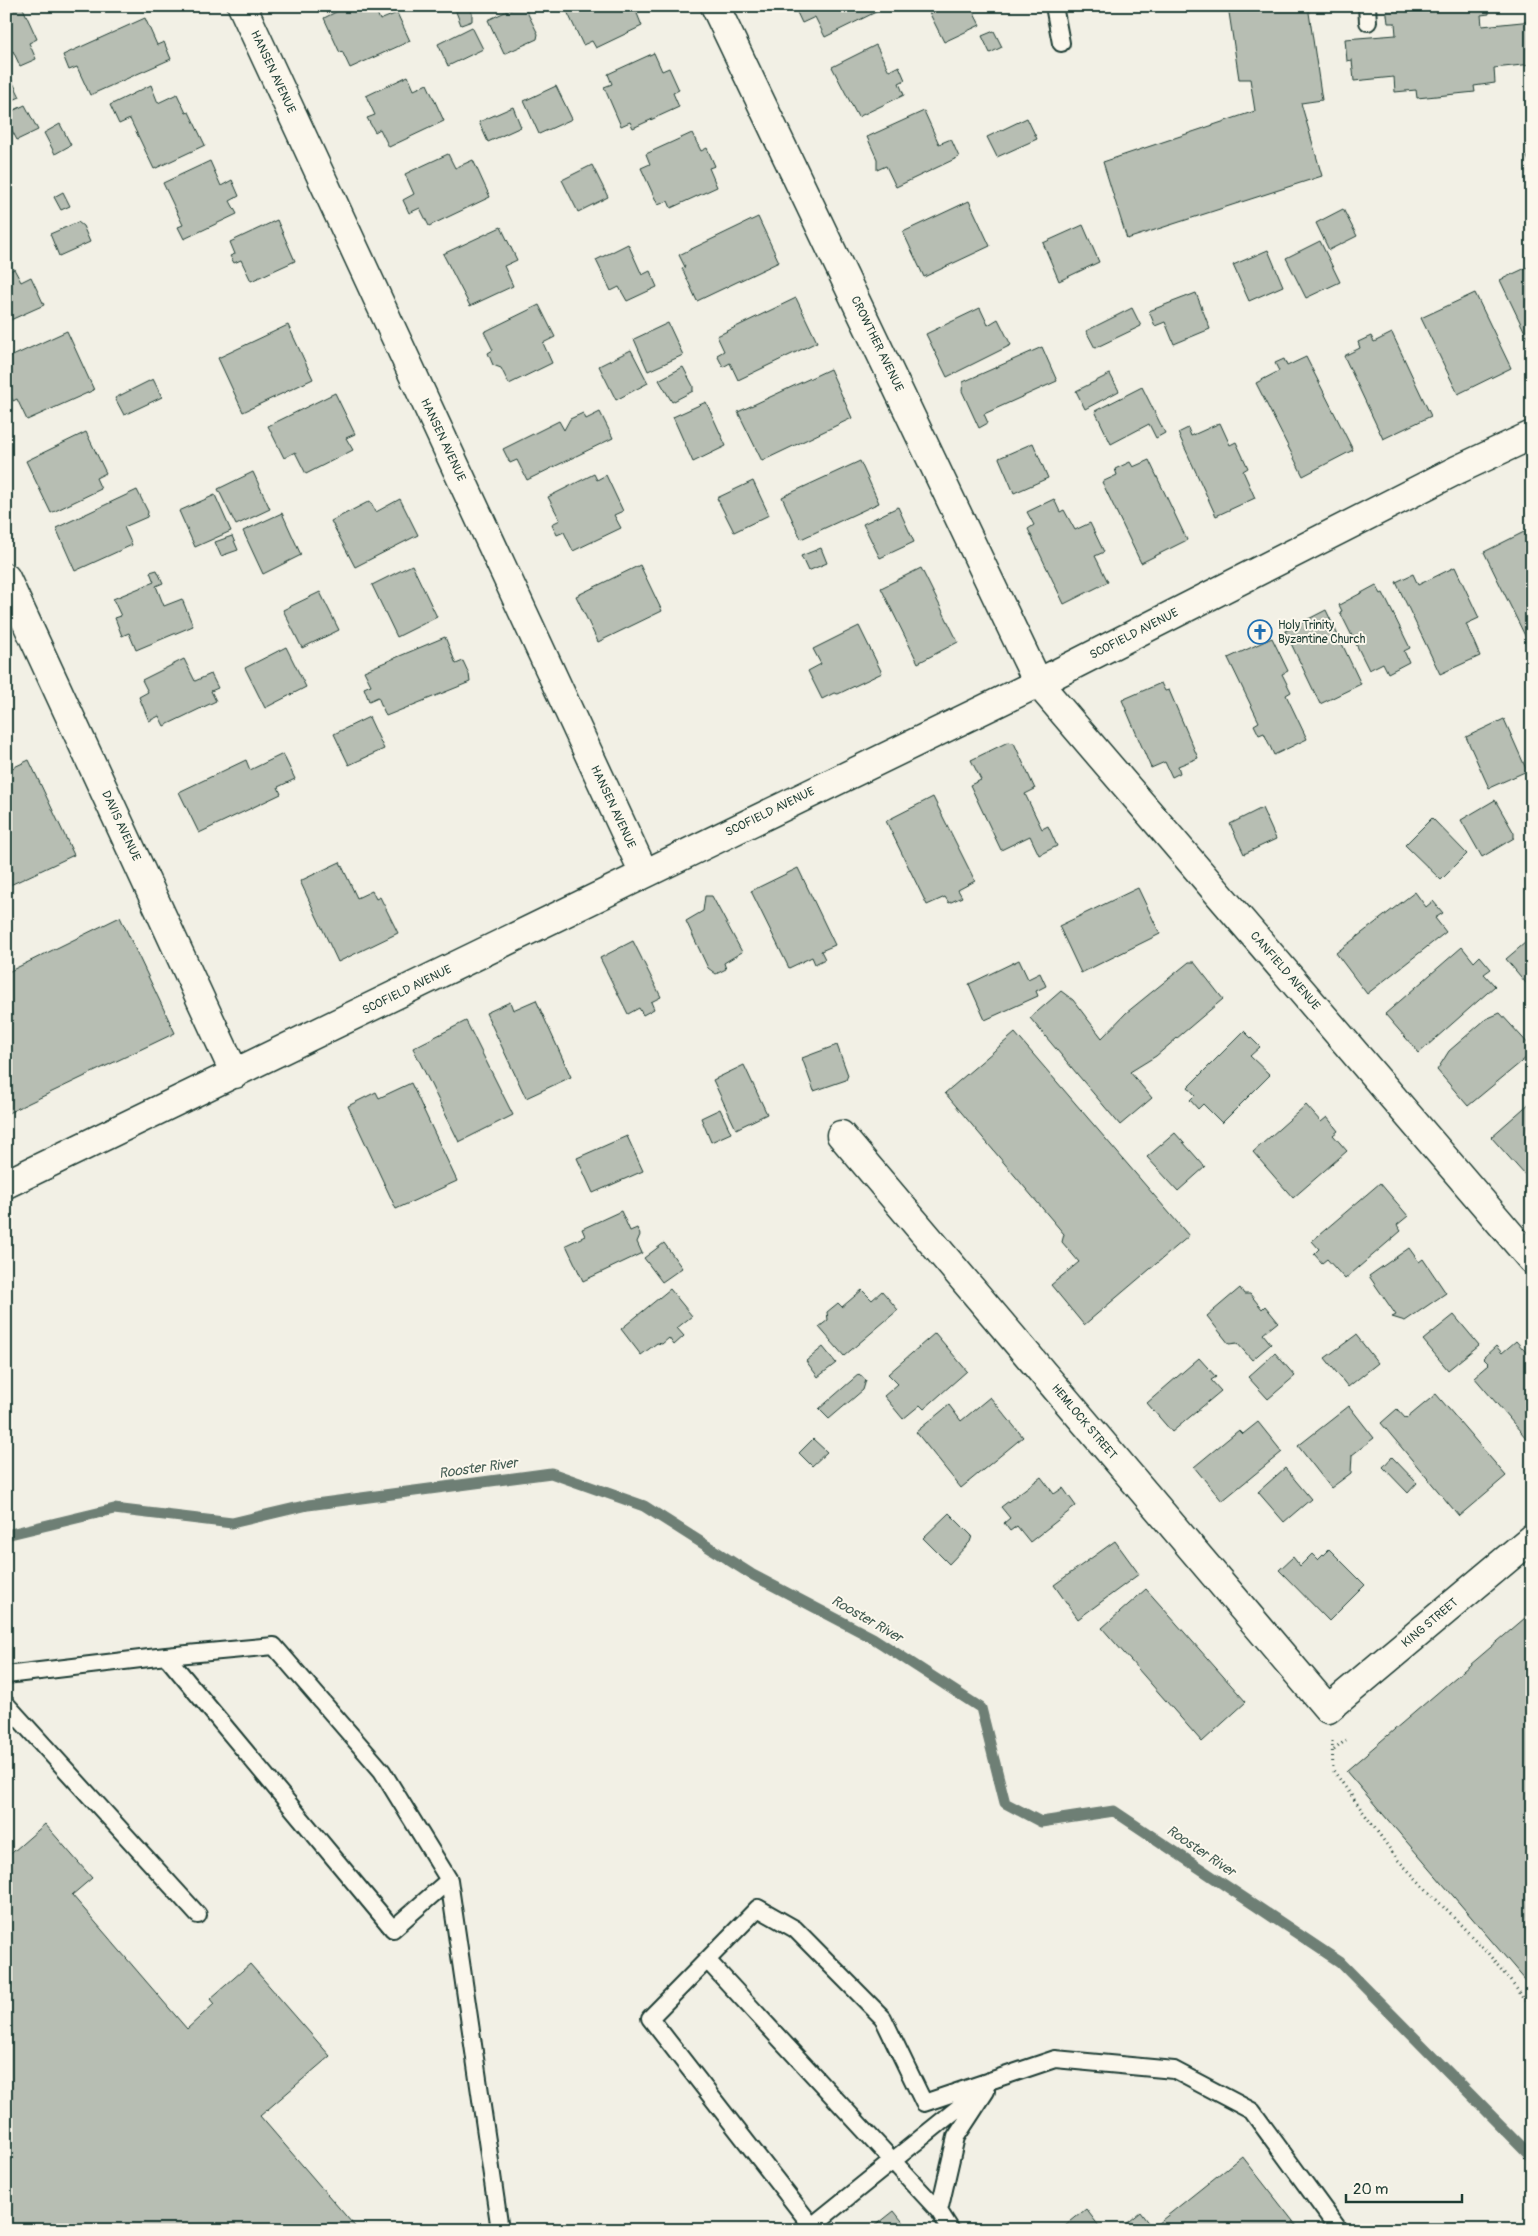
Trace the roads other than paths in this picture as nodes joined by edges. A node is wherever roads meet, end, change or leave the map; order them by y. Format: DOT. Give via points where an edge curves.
graph roads {
  1 [pos="242,6"];
  2 [pos="715,6"];
  3 [pos="1054,6"];
  4 [pos="1061,43"];
  5 [pos="1532,435"];
  6 [pos="6,578"];
  7 [pos="1038,683"];
  8 [pos="644,873"];
  9 [pos="235,1074"];
  10 [pos="841,1135"];
  11 [pos="6,1184"];
  12 [pos="1532,1260"];
  13 [pos="1532,1538"];
  14 [pos="166,1656"];
  15 [pos="6,1674"];
  16 [pos="6,1704"];
  17 [pos="1328,1710"];
  18 [pos="449,1880"];
  19 [pos="198,1915"];
  20 [pos="707,1960"];
  21 [pos="992,2080"];
  22 [pos="892,2160"];
  23 [pos="939,2211"];
  24 [pos="811,2228"];
  25 [pos="500,2230"];
  26 [pos="952,2230"];
  27 [pos="1339,2230"];
  1 -- 8 [label="street, HANSEN AVENUE"];
  2 -- 7 [label="street, CROWTHER AVENUE"];
  3 -- 4 [label="lane"];
  5 -- 7 [label="street, SCOFIELD AVENUE"];
  6 -- 9 [label="street, DAVIS AVENUE"];
  7 -- 8 [label="street, SCOFIELD AVENUE"];
  7 -- 12 [label="street, CANFIELD AVENUE"];
  8 -- 9 [label="street, SCOFIELD AVENUE"];
  9 -- 11 [label="street, SCOFIELD AVENUE"];
  10 -- 17 [label="street, HEMLOCK STREET"];
  13 -- 17 [label="street, KING STREET"];
  14 -- 15 [label="lane"];
  14 -- 18 [label="lane" via="274,1646 382,1771"];
  14 -- 18 [label="lane" via="392,1929"];
  16 -- 19 [label="lane"];
  18 -- 25 [label="lane"];
  20 -- 21 [label="lane" via="758,1908 795,1929 883,2018 924,2102"];
  20 -- 22 [label="lane"];
  20 -- 24 [label="lane" via="650,2018"];
  21 -- 22 [label="lane"];
  21 -- 23 [label="lane" via="956,2137"];
  21 -- 27 [label="lane" via="1055,2059 1174,2070 1252,2111"];
  22 -- 23 [label="lane"];
  22 -- 24 [label="lane"];
  23 -- 26 [label="lane"];
}
